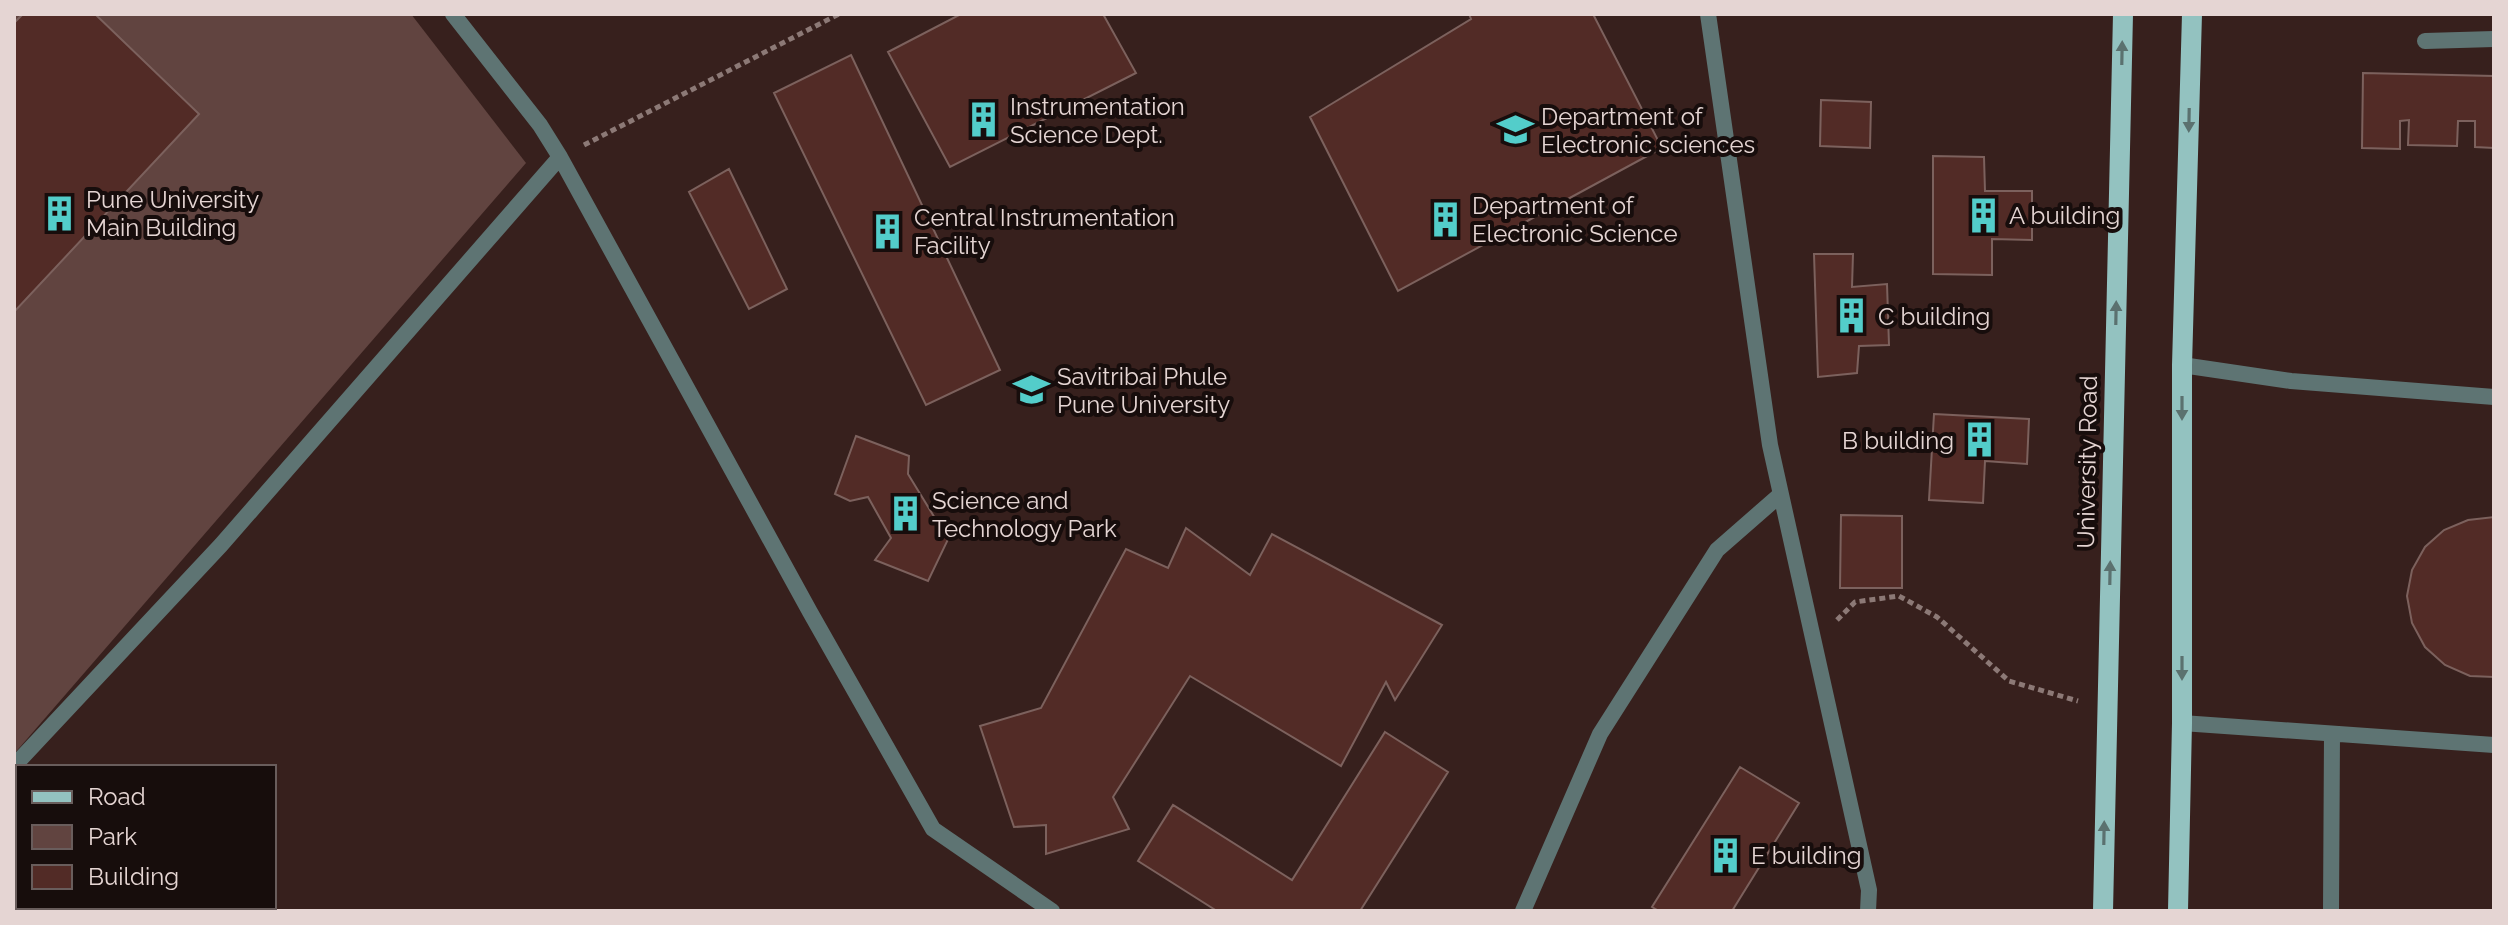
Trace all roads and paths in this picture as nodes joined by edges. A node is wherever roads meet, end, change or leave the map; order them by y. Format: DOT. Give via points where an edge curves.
graph roads {
  1 [pos="453,14"];
  2 [pos="839,14"];
  3 [pos="1708,14"];
  4 [pos="2123,14"];
  5 [pos="2192,14"];
  6 [pos="2494,39"];
  7 [pos="2425,41"];
  8 [pos="560,157"];
  9 [pos="2182,365"];
  10 [pos="2494,397"];
  11 [pos="1781,494"];
  12 [pos="1814,644"];
  13 [pos="2107,706"];
  14 [pos="2182,723"];
  15 [pos="2332,734"];
  16 [pos="2494,745"];
  17 [pos="14,766"];
  18 [pos="1052,911"];
  19 [pos="1523,911"];
  20 [pos="1868,911"];
  21 [pos="2103,911"];
  22 [pos="2178,911"];
  23 [pos="2331,911"];
  1 -- 8 [label="lane"];
  2 -- 8 [label="path"];
  3 -- 11 [label="lane"];
  13 -- 4 [label="main road, University Road, one-way"];
  5 -- 9 [label="main road, one-way"];
  6 -- 7 [label="lane"];
  8 -- 17 [label="lane" via="221,545"];
  8 -- 18 [label="lane" via="933,829"];
  9 -- 10 [label="lane" via="2291,381"];
  9 -- 14 [label="main road, one-way"];
  11 -- 12 [label="lane"];
  11 -- 19 [label="lane" via="1717,550 1600,734"];
  12 -- 13 [label="path" via="1855,602 1899,596 1937,617 2009,681 2059,698"];
  12 -- 20 [label="lane" via="1869,890"];
  21 -- 13 [label="main road, University Road, one-way"];
  14 -- 15 [label="lane"];
  14 -- 22 [label="main road"];
  15 -- 16 [label="lane"];
  15 -- 23 [label="lane"];
}
